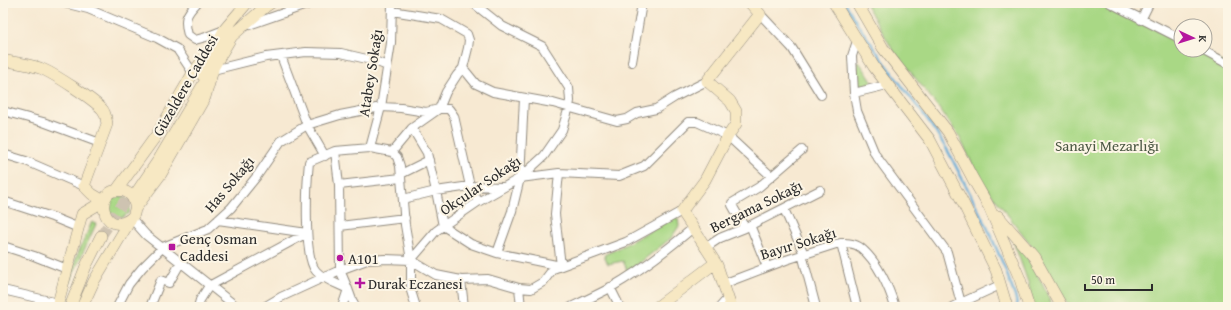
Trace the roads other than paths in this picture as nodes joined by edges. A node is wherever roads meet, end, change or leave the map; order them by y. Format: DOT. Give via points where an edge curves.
graph roads {
  1 [pos="64,3"];
  2 [pos="197,3"];
  3 [pos="247,3"];
  4 [pos="271,3"];
  5 [pos="312,3"];
  6 [pos="473,3"];
  7 [pos="642,3"];
  8 [pos="750,3"];
  9 [pos="834,3"];
  10 [pos="856,3"];
  11 [pos="1110,3"];
  12 [pos="1149,4"];
  13 [pos="392,7"];
  14 [pos="760,14"];
  15 [pos="1141,20"];
  16 [pos="241,27"];
  17 [pos="224,30"];
  18 [pos="1173,35"];
  19 [pos="857,40"];
  20 [pos="217,44"];
  21 [pos="281,56"];
  22 [pos="1213,56"];
  23 [pos="3,60"];
  24 [pos="632,62"];
  25 [pos="1228,64"];
  26 [pos="387,66"];
  27 [pos="463,68"];
  28 [pos="213,70"];
  29 [pos="193,73"];
  30 [pos="707,81"];
  31 [pos="887,85"];
  32 [pos="854,93"];
  33 [pos="821,95"];
  34 [pos="524,98"];
  35 [pos="381,107"];
  36 [pos="569,107"];
  37 [pos="438,109"];
  38 [pos="3,111"];
  39 [pos="307,125"];
  40 [pos="412,128"];
  41 [pos="728,136"];
  42 [pos="100,142"];
  43 [pos="368,148"];
  44 [pos="802,150"];
  45 [pos="335,151"];
  46 [pos="392,152"];
  47 [pos="3,154"];
  48 [pos="325,156"];
  49 [pos="429,160"];
  50 [pos="559,173"];
  51 [pos="401,176"];
  52 [pos="771,176"];
  53 [pos="520,178"];
  54 [pos="339,185"];
  55 [pos="84,186"];
  56 [pos="470,186"];
  57 [pos="503,187"];
  58 [pos="820,190"];
  59 [pos="116,191"];
  60 [pos="436,191"];
  61 [pos="403,199"];
  62 [pos="3,201"];
  63 [pos="104,201"];
  64 [pos="478,202"];
  65 [pos="990,207"];
  66 [pos="784,209"];
  67 [pos="682,211"];
  68 [pos="133,214"];
  69 [pos="405,218"];
  70 [pos="218,220"];
  71 [pos="340,226"];
  72 [pos="443,226"];
  73 [pos="747,226"];
  74 [pos="79,228"];
  75 [pos="693,228"];
  76 [pos="308,233"];
  77 [pos="841,243"];
  78 [pos="3,246"];
  79 [pos="163,247"];
  80 [pos="705,248"];
  81 [pos="497,252"];
  82 [pos="803,254"];
  83 [pos="411,260"];
  84 [pos="181,262"];
  85 [pos="715,263"];
  86 [pos="561,266"];
  87 [pos="767,267"];
  88 [pos="67,269"];
  89 [pos="340,270"];
  90 [pos="325,278"];
  91 [pos="461,280"];
  92 [pos="723,284"];
  93 [pos="1000,285"];
  94 [pos="209,286"];
  95 [pos="519,288"];
  96 [pos="610,288"];
  97 [pos="348,289"];
  98 [pos="3,290"];
  99 [pos="730,303"];
  100 [pos="961,303"];
  101 [pos="58,305"];
  102 [pos="70,307"];
  103 [pos="76,307"];
  104 [pos="82,307"];
  105 [pos="117,307"];
  106 [pos="150,307"];
  107 [pos="198,307"];
  108 [pos="237,307"];
  109 [pos="264,307"];
  110 [pos="342,307"];
  111 [pos="356,307"];
  112 [pos="416,307"];
  113 [pos="464,307"];
  114 [pos="521,307"];
  115 [pos="571,307"];
  116 [pos="620,307"];
  117 [pos="657,307"];
  118 [pos="720,307"];
  119 [pos="816,307"];
  120 [pos="857,307"];
  121 [pos="895,307"];
  122 [pos="952,307"];
  123 [pos="1007,307"];
  124 [pos="1029,307"];
  125 [pos="1062,307"];
  1 -- 29 [label="street" via="88,9 177,49"];
  2 -- 17 [label="street" via="185,17 188,35 195,40"];
  3 -- 17 [label="main road, Güzeldere Caddesi"];
  4 -- 16 [label="main road, Güzeldere Caddesi"];
  5 -- 16 [label="street"];
  6 -- 36 [label="street, Okçular Sokağı" via="502,26 542,46 569,88"];
  7 -- 24 [label="street"];
  8 -- 14 [label="main road"];
  9 -- 19 [label="main road"];
  10 -- 65 [label="main road" via="884,48 948,132 972,179"];
  11 -- 15 [label="street"];
  12 -- 15 [label="street"];
  13 -- 26 [label="street, Atabey Sokağı" via="392,43"];
  13 -- 27 [label="street" via="441,18 467,34"];
  14 -- 30 [label="main road"];
  14 -- 33 [label="street" via="792,48"];
  15 -- 18 [label="street"];
  16 -- 28 [label="main road, Güzeldere Caddesi" via="232,36"];
  17 -- 20 [label="main road, Güzeldere Caddesi"];
  19 -- 31 [label="main road"];
  19 -- 32 [label="street" via="852,56"];
  20 -- 28 [label="main road, Güzeldere Caddesi" via="198,84 134,192 159,159"];
  20 -- 29 [label="main road"];
  21 -- 26 [label="street" via="306,52 341,53"];
  21 -- 28 [label="street" via="266,57"];
  21 -- 39 [label="street"];
  22 -- 25 [label="street"];
  23 -- 42 [label="main road" via="44,70 97,104 104,110 107,124"];
  26 -- 35 [label="street, Atabey Sokağı"];
  27 -- 34 [label="street" via="480,87"];
  27 -- 37 [label="street"];
  28 -- 68 [label="main road" via="205,97 162,174"];
  29 -- 59 [label="main road" via="158,133"];
  30 -- 36 [label="street" via="656,109 617,121"];
  30 -- 41 [label="main road" via="730,101 736,111 736,124"];
  31 -- 32 [label="street"];
  31 -- 93 [label="main road" via="930,140 996,270"];
  32 -- 100 [label="street" via="857,111 875,154 947,252"];
  34 -- 36 [label="street"];
  34 -- 53 [label="street"];
  35 -- 37 [label="street, Has Sokağı" via="426,112"];
  35 -- 39 [label="street, Has Sokağı"];
  35 -- 43 [label="street, Atabey Sokağı"];
  36 -- 53 [label="street, Okçular Sokağı" via="562,130 544,156"];
  37 -- 40 [label="street"];
  37 -- 56 [label="street" via="449,108 454,116"];
  38 -- 42 [label="street" via="44,122"];
  39 -- 48 [label="street"];
  39 -- 70 [label="street, Has Sokağı" via="281,141 257,176"];
  40 -- 46 [label="street"];
  40 -- 49 [label="street"];
  41 -- 50 [label="street" via="697,122 688,122 644,166 619,176"];
  41 -- 52 [label="street"];
  41 -- 67 [label="main road" via="705,180"];
  42 -- 55 [label="main road"];
  43 -- 45 [label="street"];
  43 -- 46 [label="street"];
  44 -- 52 [label="street"];
  45 -- 48 [label="street"];
  45 -- 54 [label="street"];
  46 -- 51 [label="street" via="397,157"];
  47 -- 55 [label="street"];
  48 -- 76 [label="street" via="310,162 307,182"];
  49 -- 51 [label="street"];
  49 -- 60 [label="street"];
  50 -- 53 [label="street"];
  50 -- 86 [label="street" via="555,214"];
  51 -- 54 [label="street"];
  51 -- 61 [label="street"];
  52 -- 73 [label="street" via="732,203"];
  53 -- 57 [label="street, Okçular Sokağı"];
  53 -- 81 [label="street" via="512,211"];
  54 -- 71 [label="street"];
  55 -- 63 [label="main road"];
  56 -- 57 [label="street"];
  56 -- 60 [label="street"];
  56 -- 64 [label="street"];
  57 -- 64 [label="street, Okçular Sokağı"];
  58 -- 66 [label="street, Bergama Sokağı"];
  59 -- 63 [label="main road"];
  59 -- 68 [label="main road" via="126,192 134,199"];
  60 -- 61 [label="street"];
  60 -- 72 [label="street"];
  61 -- 69 [label="street"];
  62 -- 74 [label="street"];
  63 -- 68 [label="main road" via="104,212 111,221 121,223"];
  63 -- 74 [label="main road" via="82,214"];
  64 -- 72 [label="street, Okçular Sokağı"];
  65 -- 124 [label="main road"];
  65 -- 125 [label="main road" via="1034,257"];
  66 -- 73 [label="street, Bergama Sokağı"];
  66 -- 82 [label="street"];
  67 -- 75 [label="main road"];
  67 -- 86 [label="street" via="626,242"];
  68 -- 79 [label="street" via="146,235"];
  68 -- 104 [label="main road"];
  69 -- 71 [label="street"];
  69 -- 83 [label="street"];
  70 -- 76 [label="street"];
  70 -- 79 [label="street, Has Sokağı" via="208,229"];
  71 -- 89 [label="street"];
  72 -- 81 [label="street" via="471,244"];
  72 -- 83 [label="street, Okçular Sokağı"];
  73 -- 80 [label="street, Bergama Sokağı"];
  73 -- 87 [label="street"];
  74 -- 88 [label="main road"];
  75 -- 80 [label="main road"];
  75 -- 96 [label="street"];
  76 -- 90 [label="street" via="315,271"];
  76 -- 94 [label="street"];
  77 -- 82 [label="street, Bayır Sokağı"];
  77 -- 120 [label="street"];
  77 -- 121 [label="street, Bayır Sokağı" via="856,245 864,251 884,279"];
  78 -- 88 [label="street"];
  79 -- 84 [label="street"];
  79 -- 105 [label="street" via="129,284"];
  80 -- 85 [label="main road"];
  81 -- 86 [label="street"];
  82 -- 87 [label="street, Bayır Sokağı"];
  82 -- 119 [label="street"];
  83 -- 89 [label="street" via="367,260"];
  83 -- 91 [label="street" via="436,275"];
  83 -- 112 [label="street" via="412,291"];
  84 -- 94 [label="street"];
  84 -- 106 [label="street" via="169,283 161,280"];
  85 -- 92 [label="main road"];
  85 -- 117 [label="main road"];
  86 -- 95 [label="street" via="553,269 543,282 531,289"];
  87 -- 92 [label="street, Bayır Sokağı"];
  88 -- 101 [label="main road"];
  89 -- 90 [label="street"];
  89 -- 97 [label="street"];
  90 -- 97 [label="street"];
  90 -- 109 [label="street"];
  91 -- 95 [label="street" via="488,279"];
  91 -- 113 [label="street"];
  92 -- 99 [label="main road"];
  93 -- 100 [label="street"];
  93 -- 123 [label="main road"];
  94 -- 107 [label="street"];
  94 -- 108 [label="street"];
  95 -- 114 [label="street"];
  96 -- 115 [label="street"];
  96 -- 116 [label="street"];
  97 -- 110 [label="street"];
  97 -- 111 [label="street"];
  98 -- 101 [label="street"];
  99 -- 118 [label="street"];
  100 -- 122 [label="street"];
  102 -- 103 [label="main road" via="86,266 104,238"];
}
